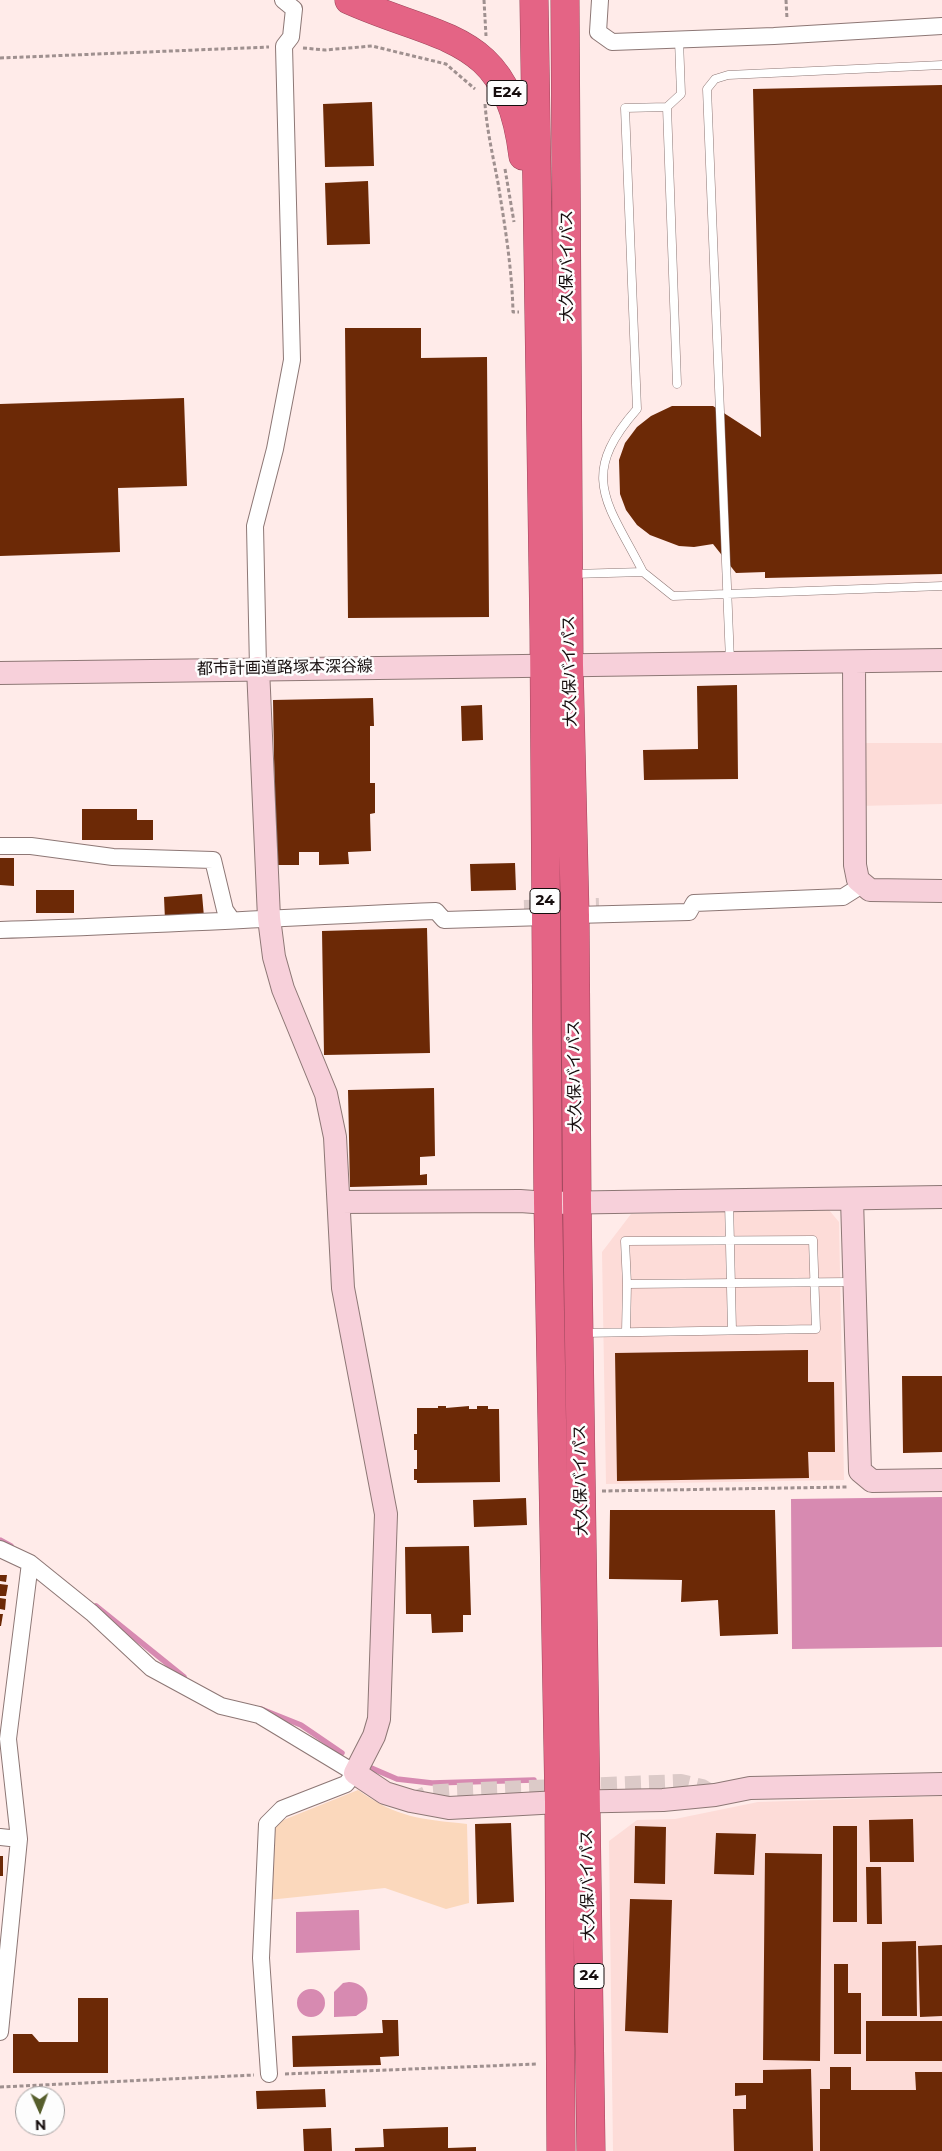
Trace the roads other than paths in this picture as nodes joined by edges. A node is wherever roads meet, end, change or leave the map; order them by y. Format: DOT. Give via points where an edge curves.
graph roads {
  1 [pos="284,0"];
  2 [pos="349,0"];
  3 [pos="534,0"];
  4 [pos="600,0"];
  5 [pos="566,8"];
  6 [pos="942,26"];
  7 [pos="678,40"];
  8 [pos="942,64"];
  9 [pos="667,107"];
  10 [pos="538,279"];
  11 [pos="677,384"];
  12 [pos="643,572"];
  13 [pos="569,574"];
  14 [pos="942,586"];
  15 [pos="727,595"];
  16 [pos="942,660"];
  17 [pos="854,662"];
  18 [pos="730,664"];
  19 [pos="557,665"];
  20 [pos="258,668"];
  21 [pos="0,673"];
  22 [pos="0,846"];
  23 [pos="862,885"];
  24 [pos="942,890"];
  25 [pos="694,903"];
  26 [pos="587,910"];
  27 [pos="436,911"];
  28 [pos="535,913"];
  29 [pos="269,918"];
  30 [pos="232,920"];
  31 [pos="0,930"];
  32 [pos="942,1197"];
  33 [pos="852,1199"];
  34 [pos="729,1200"];
  35 [pos="339,1202"];
  36 [pos="548,1203"];
  37 [pos="577,1203"];
  38 [pos="730,1240"];
  39 [pos="854,1282"];
  40 [pos="731,1283"];
  41 [pos="815,1283"];
  42 [pos="627,1284"];
  43 [pos="732,1330"];
  44 [pos="626,1332"];
  45 [pos="579,1333"];
  46 [pos="942,1480"];
  47 [pos="0,1548"];
  48 [pos="30,1563"];
  49 [pos="355,1773"];
  50 [pos="942,1784"];
  51 [pos="559,1802"];
  52 [pos="587,1802"];
  53 [pos="0,1837"];
  54 [pos="18,1839"];
  55 [pos="0,2032"];
  56 [pos="269,2074"];
  57 [pos="561,2151"];
  58 [pos="591,2151"];
  1 -- 20 [label="street" via="294,9 292,37 284,46 292,360 275,449 255,526"];
  2 -- 10 [label="highway, E24" via="449,37 483,59 496,74 506,91 519,128"];
  3 -- 10 [label="highway, 大久保バイパス / 24"];
  4 -- 7 [label="street" via="598,32 612,42"];
  5 -- 13 [label="highway, 大久保バイパス / 24"];
  6 -- 7 [label="street"];
  7 -- 9 [label="lane" via="681,94"];
  8 -- 15 [label="lane" via="728,75 715,79 706,89"];
  9 -- 11 [label="lane"];
  9 -- 12 [label="lane" via="625,108 637,409 609,447 601,477 608,504"];
  10 -- 19 [label="highway, 大久保バイパス / 24"];
  12 -- 13 [label="lane"];
  12 -- 15 [label="lane" via="673,596"];
  13 -- 19 [label="highway, 大久保バイパス / 24"];
  14 -- 15 [label="lane"];
  15 -- 18 [label="lane"];
  16 -- 17 [label="street, 都市計画道路塚本深谷線"];
  17 -- 18 [label="street, 都市計画道路塚本深谷線"];
  17 -- 23 [label="street" via="855,865"];
  18 -- 19 [label="street, 都市計画道路塚本深谷線"];
  19 -- 20 [label="street, 都市計画道路塚本深谷線"];
  19 -- 26 [label="highway, 大久保バイパス / 24"];
  19 -- 28 [label="highway, 大久保バイパス / 24"];
  20 -- 21 [label="street, 都市計画道路塚本深谷線"];
  20 -- 29 [label="street"];
  22 -- 30 [label="street" via="30,846 113,857 213,860 225,910"];
  23 -- 24 [label="street" via="876,890"];
  23 -- 25 [label="street" via="843,897"];
  25 -- 26 [label="street"];
  25 -- 26 [label="street" via="688,912"];
  26 -- 37 [label="highway, 大久保バイパス / 24"];
  27 -- 28 [label="street"];
  27 -- 28 [label="street" via="444,920"];
  27 -- 29 [label="street"];
  28 -- 36 [label="highway, 大久保バイパス / 24"];
  29 -- 30 [label="street"];
  29 -- 35 [label="street" via="274,957 283,989 326,1094 336,1137"];
  30 -- 31 [label="street" via="157,926"];
  32 -- 33 [label="street"];
  33 -- 34 [label="street"];
  33 -- 39 [label="street"];
  34 -- 37 [label="street"];
  34 -- 38 [label="lane"];
  35 -- 36 [label="street"];
  35 -- 49 [label="street" via="343,1288 386,1514 379,1720"];
  36 -- 37 [label="street"];
  36 -- 51 [label="highway, 大久保バイパス / 24"];
  37 -- 45 [label="highway, 大久保バイパス / 24"];
  38 -- 40 [label="lane"];
  38 -- 41 [label="lane" via="813,1240"];
  38 -- 42 [label="lane" via="625,1241"];
  39 -- 41 [label="lane"];
  39 -- 46 [label="street" via="860,1471 867,1479 884,1482"];
  40 -- 41 [label="lane"];
  40 -- 42 [label="lane"];
  40 -- 43 [label="lane"];
  41 -- 43 [label="lane" via="816,1329"];
  42 -- 44 [label="lane"];
  43 -- 44 [label="lane"];
  44 -- 45 [label="lane"];
  45 -- 52 [label="highway, 大久保バイパス / 24"];
  47 -- 48 [label="street"];
  48 -- 49 [label="street" via="92,1613 151,1668 221,1706 259,1715"];
  48 -- 54 [label="street" via="8,1739"];
  49 -- 51 [label="street" via="385,1793 449,1808"];
  49 -- 56 [label="street" via="346,1784 282,1809 267,1824 262,1958"];
  50 -- 52 [label="street" via="750,1788 663,1800"];
  51 -- 52 [label="street"];
  51 -- 57 [label="highway, 大久保バイパス / 24"];
  52 -- 58 [label="highway, 大久保バイパス / 24"];
  53 -- 54 [label="street"];
  54 -- 55 [label="street"];
}
